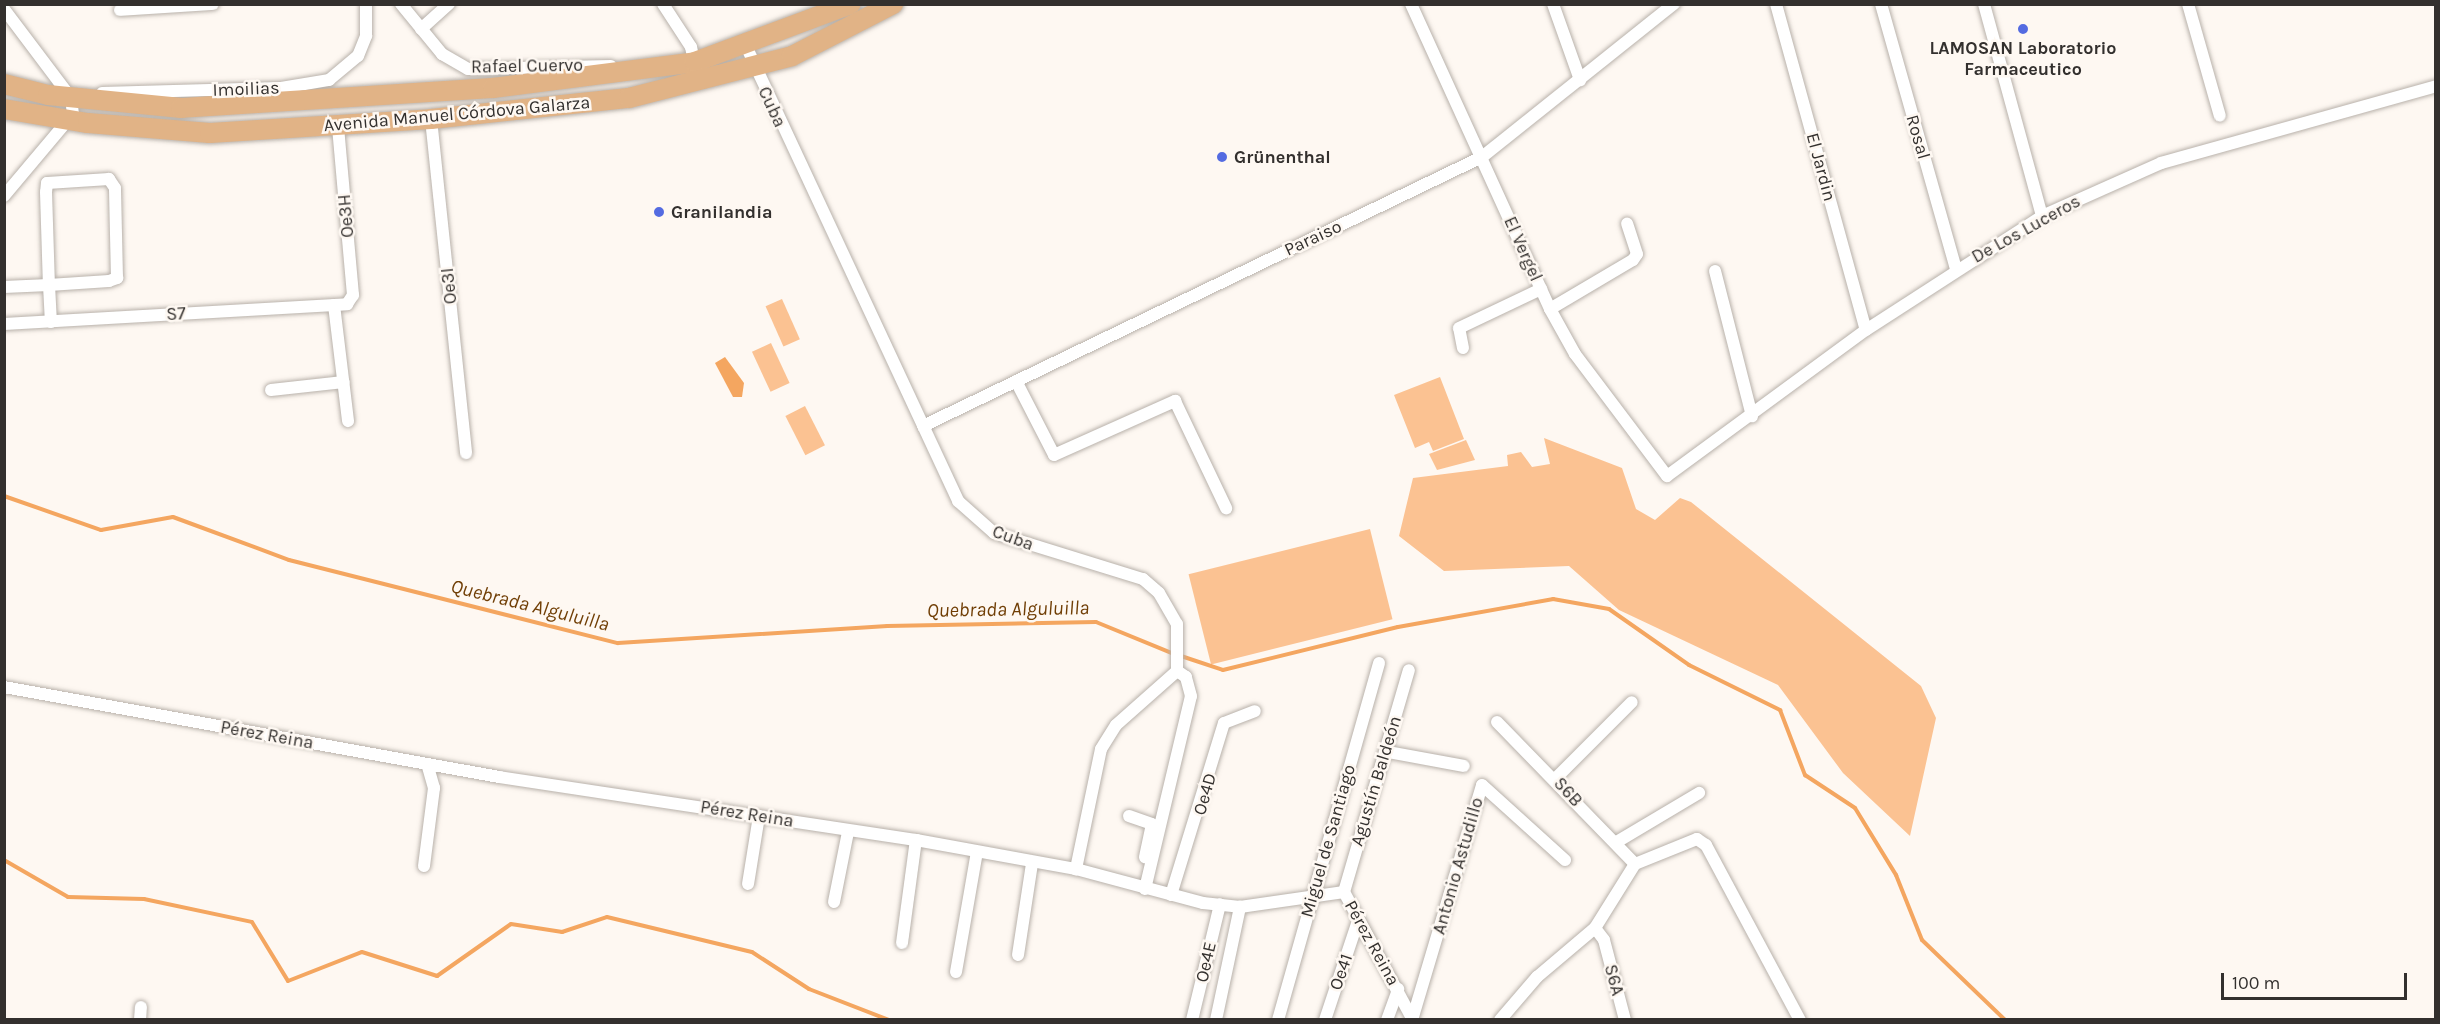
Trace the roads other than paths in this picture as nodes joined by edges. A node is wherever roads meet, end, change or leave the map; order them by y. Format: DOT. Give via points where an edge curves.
graph roads {
  1 [pos="213,4"];
  2 [pos="366,4"];
  3 [pos="401,4"];
  4 [pos="449,4"];
  5 [pos="663,4"];
  6 [pos="851,4"];
  7 [pos="893,4"];
  8 [pos="1411,4"];
  9 [pos="1553,4"];
  10 [pos="1674,4"];
  11 [pos="1776,4"];
  12 [pos="1881,4"];
  13 [pos="1984,4"];
  14 [pos="2188,4"];
  15 [pos="120,6"];
  16 [pos="4,9"];
  17 [pos="421,29"];
  18 [pos="747,48"];
  19 [pos="695,62"];
  20 [pos="754,68"];
  21 [pos="645,70"];
  22 [pos="1580,80"];
  23 [pos="4,84"];
  24 [pos="690,85"];
  25 [pos="2436,86"];
  26 [pos="71,98"];
  27 [pos="4,109"];
  28 [pos="2220,116"];
  29 [pos="431,119"];
  30 [pos="71,122"];
  31 [pos="338,126"];
  32 [pos="1482,158"];
  33 [pos="4,196"];
  34 [pos="2042,216"];
  35 [pos="1627,224"];
  36 [pos="1956,269"];
  37 [pos="1715,271"];
  38 [pos="49,285"];
  39 [pos="4,287"];
  40 [pos="1541,289"];
  41 [pos="347,304"];
  42 [pos="334,305"];
  43 [pos="1550,309"];
  44 [pos="51,322"];
  45 [pos="4,324"];
  46 [pos="1866,330"];
  47 [pos="1463,348"];
  48 [pos="1016,381"];
  49 [pos="344,382"];
  50 [pos="270,390"];
  51 [pos="1752,416"];
  52 [pos="348,421"];
  53 [pos="922,426"];
  54 [pos="466,453"];
  55 [pos="1667,476"];
  56 [pos="1226,508"];
  57 [pos="1379,663"];
  58 [pos="1409,670"];
  59 [pos="1177,671"];
  60 [pos="4,687"];
  61 [pos="1632,702"];
  62 [pos="1255,711"];
  63 [pos="1497,722"];
  64 [pos="1388,752"];
  65 [pos="428,764"];
  66 [pos="1464,766"];
  67 [pos="1556,778"];
  68 [pos="1699,793"];
  69 [pos="759,816"];
  70 [pos="1130,816"];
  71 [pos="849,832"];
  72 [pos="916,840"];
  73 [pos="1615,843"];
  74 [pos="977,852"];
  75 [pos="1565,860"];
  76 [pos="1032,864"];
  77 [pos="1635,864"];
  78 [pos="424,866"];
  79 [pos="1076,869"];
  80 [pos="748,884"];
  81 [pos="1142,888"];
  82 [pos="1344,892"];
  83 [pos="1313,893"];
  84 [pos="1171,895"];
  85 [pos="834,902"];
  86 [pos="1220,904"];
  87 [pos="1240,907"];
  88 [pos="1357,924"];
  89 [pos="1595,928"];
  90 [pos="902,943"];
  91 [pos="1018,955"];
  92 [pos="956,972"];
  93 [pos="1398,989"];
  94 [pos="1413,1019"];
  95 [pos="1192,1020"];
  96 [pos="1216,1020"];
  97 [pos="1278,1020"];
  98 [pos="1325,1020"];
  99 [pos="1387,1020"];
  100 [pos="1500,1020"];
  101 [pos="1625,1020"];
  102 [pos="1800,1020"];
  1 -- 15 [label="street"];
  2 -- 26 [label="street, Imoilias" via="366,36 358,56 329,80 281,88"];
  3 -- 17 [label="street, Rafael Cuervo"];
  4 -- 17 [label="street"];
  5 -- 19 [label="street"];
  6 -- 18 [label="main road, Avenida Manuel Córdova Galarza"];
  7 -- 20 [label="main road, Avenida Manuel Córdova Galarza" via="828,40"];
  8 -- 32 [label="street, El Vergel"];
  9 -- 22 [label="street"];
  10 -- 22 [label="street, Paraiso"];
  11 -- 46 [label="street, El Jardin"];
  12 -- 36 [label="street, Rosal"];
  13 -- 34 [label="street"];
  14 -- 28 [label="street"];
  16 -- 26 [label="street"];
  17 -- 21 [label="street, Rafael Cuervo" via="442,54 468,69 578,64"];
  18 -- 19 [label="main road, Avenida Manuel Córdova Galarza"];
  18 -- 20 [label="street"];
  19 -- 21 [label="main road, Avenida Manuel Córdova Galarza"];
  19 -- 24 [label="street"];
  20 -- 24 [label="main road, Avenida Manuel Córdova Galarza"];
  20 -- 53 [label="street, Cuba"];
  21 -- 26 [label="main road, Avenida Manuel Córdova Galarza" via="493,88 218,108 144,107"];
  22 -- 32 [label="street, Paraiso"];
  23 -- 26 [label="main road, Avenida Manuel Córdova Galarza"];
  24 -- 29 [label="main road, Avenida Manuel Córdova Galarza" via="629,98"];
  25 -- 34 [label="street, De Los Luceros" via="2161,163"];
  26 -- 30 [label="street"];
  27 -- 30 [label="main road, Avenida Manuel Córdova Galarza"];
  29 -- 31 [label="main road, Avenida Manuel Córdova Galarza"];
  29 -- 54 [label="street, Oe3I"];
  30 -- 31 [label="main road, Avenida Manuel Córdova Galarza" via="210,133"];
  30 -- 33 [label="street"];
  31 -- 41 [label="street, Oe3H" via="353,295"];
  32 -- 40 [label="street, El Vergel"];
  32 -- 48 [label="street, Paraiso"];
  34 -- 36 [label="street, De Los Luceros"];
  35 -- 43 [label="street" via="1636,254 1632,260"];
  36 -- 46 [label="street, De Los Luceros"];
  37 -- 51 [label="street"];
  38 -- 38 [label="street" via="47,183 110,179 115,188 117,278"];
  38 -- 39 [label="street"];
  38 -- 44 [label="street"];
  40 -- 43 [label="street, El Vergel"];
  40 -- 47 [label="street" via="1459,328"];
  41 -- 42 [label="street, S7"];
  42 -- 44 [label="street, S7"];
  42 -- 49 [label="street"];
  43 -- 55 [label="street, El Vergel" via="1575,354"];
  44 -- 45 [label="street, S7"];
  46 -- 51 [label="street, De Los Luceros"];
  48 -- 53 [label="street, Paraiso"];
  48 -- 56 [label="street" via="1054,455 1175,401"];
  49 -- 50 [label="street"];
  49 -- 52 [label="street"];
  51 -- 55 [label="street, De Los Luceros"];
  53 -- 59 [label="street, Cuba" via="958,501 974,520 994,533 1143,579 1159,593 1181,637"];
  57 -- 83 [label="street, Miguel de Santiago"];
  58 -- 64 [label="street, Agustín Baldeón"];
  59 -- 79 [label="street" via="1107,736"];
  59 -- 81 [label="street" via="1186,677 1191,696"];
  60 -- 65 [label="street, Pérez Reina"];
  61 -- 67 [label="street"];
  62 -- 84 [label="street, Oe4D" via="1224,723"];
  63 -- 67 [label="street, S6B"];
  64 -- 66 [label="street"];
  64 -- 82 [label="street, Agustín Baldeón"];
  65 -- 69 [label="street, Pérez Reina"];
  65 -- 78 [label="street" via="434,788"];
  67 -- 73 [label="street, S6B"];
  68 -- 73 [label="street"];
  69 -- 71 [label="street, Pérez Reina"];
  69 -- 80 [label="street"];
  70 -- 81 [label="street" via="1152,824"];
  71 -- 72 [label="street, Pérez Reina"];
  71 -- 85 [label="street"];
  72 -- 74 [label="street, Pérez Reina"];
  72 -- 90 [label="street"];
  73 -- 77 [label="street, S6B"];
  74 -- 76 [label="street, Pérez Reina"];
  74 -- 92 [label="street"];
  75 -- 94 [label="street, Antonio Astudillo" via="1482,785"];
  76 -- 79 [label="street, Pérez Reina"];
  76 -- 91 [label="street"];
  77 -- 89 [label="street"];
  77 -- 102 [label="street" via="1702,841"];
  79 -- 81 [label="street, Pérez Reina"];
  81 -- 84 [label="street, Pérez Reina"];
  82 -- 83 [label="street, Pérez Reina"];
  82 -- 88 [label="street, Pérez Reina"];
  83 -- 87 [label="street, Pérez Reina"];
  83 -- 97 [label="street, Miguel de Santiago"];
  84 -- 86 [label="street, Pérez Reina"];
  86 -- 87 [label="street, Pérez Reina"];
  86 -- 95 [label="street, Oe4E"];
  87 -- 96 [label="street"];
  88 -- 93 [label="street, Pérez Reina"];
  88 -- 98 [label="street, Oe41"];
  89 -- 100 [label="street" via="1536,977"];
  89 -- 101 [label="street, S6A" via="1604,940"];
  93 -- 94 [label="street, Pérez Reina"];
  93 -- 99 [label="street"];
}
